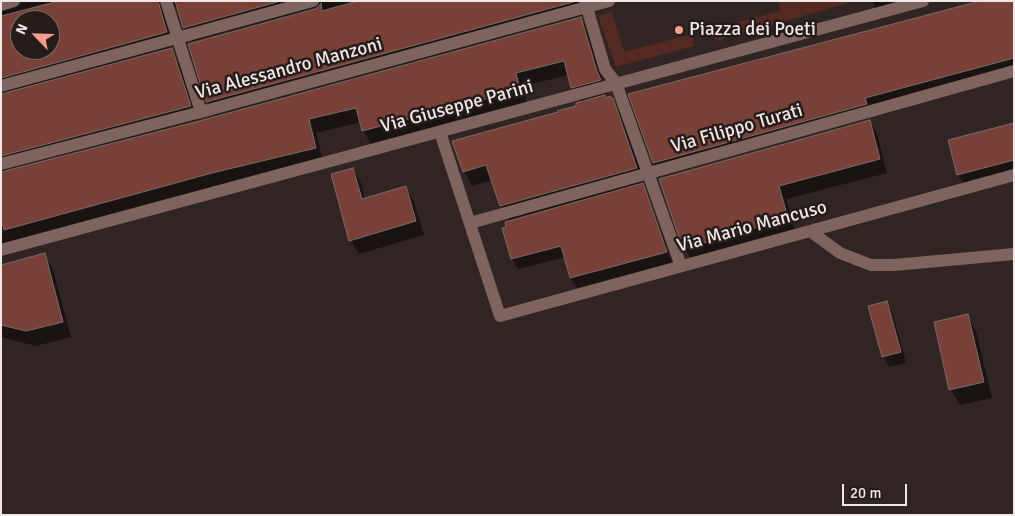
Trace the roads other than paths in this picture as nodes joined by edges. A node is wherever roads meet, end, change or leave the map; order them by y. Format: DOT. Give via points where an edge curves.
graph roads {
  1 [pos="14,1"];
  2 [pos="166,1"];
  3 [pos="313,1"];
  4 [pos="608,1"];
  5 [pos="923,1"];
  6 [pos="1,4"];
  7 [pos="586,4"];
  8 [pos="178,38"];
  9 [pos="1014,70"];
  10 [pos="616,83"];
  11 [pos="1,86"];
  12 [pos="201,112"];
  13 [pos="440,132"];
  14 [pos="1,164"];
  15 [pos="648,174"];
  16 [pos="1014,175"];
  17 [pos="470,223"];
  18 [pos="810,231"];
  19 [pos="1,250"];
  20 [pos="1014,254"];
  21 [pos="681,266"];
  1 -- 6 [label="street"];
  2 -- 8 [label="street"];
  3 -- 8 [label="street"];
  4 -- 7 [label="street"];
  5 -- 10 [label="street, Via Giuseppe Parini"];
  7 -- 10 [label="street" via="605,69"];
  7 -- 12 [label="street, Via Alessandro Manzoni"];
  8 -- 11 [label="street"];
  8 -- 12 [label="street"];
  9 -- 15 [label="street, Via Filippo Turati"];
  10 -- 13 [label="street, Via Giuseppe Parini"];
  10 -- 15 [label="street"];
  12 -- 14 [label="street, Via Alessandro Manzoni"];
  13 -- 17 [label="street"];
  13 -- 19 [label="street, Via Giuseppe Parini"];
  15 -- 17 [label="street, Via Filippo Turati"];
  15 -- 21 [label="street"];
  16 -- 18 [label="street, Via Mario Mancuso"];
  17 -- 21 [label="street, Via Mario Mancuso" via="500,316"];
  18 -- 20 [label="street" via="840,252 872,264 894,265"];
  18 -- 21 [label="street, Via Mario Mancuso"];
}
